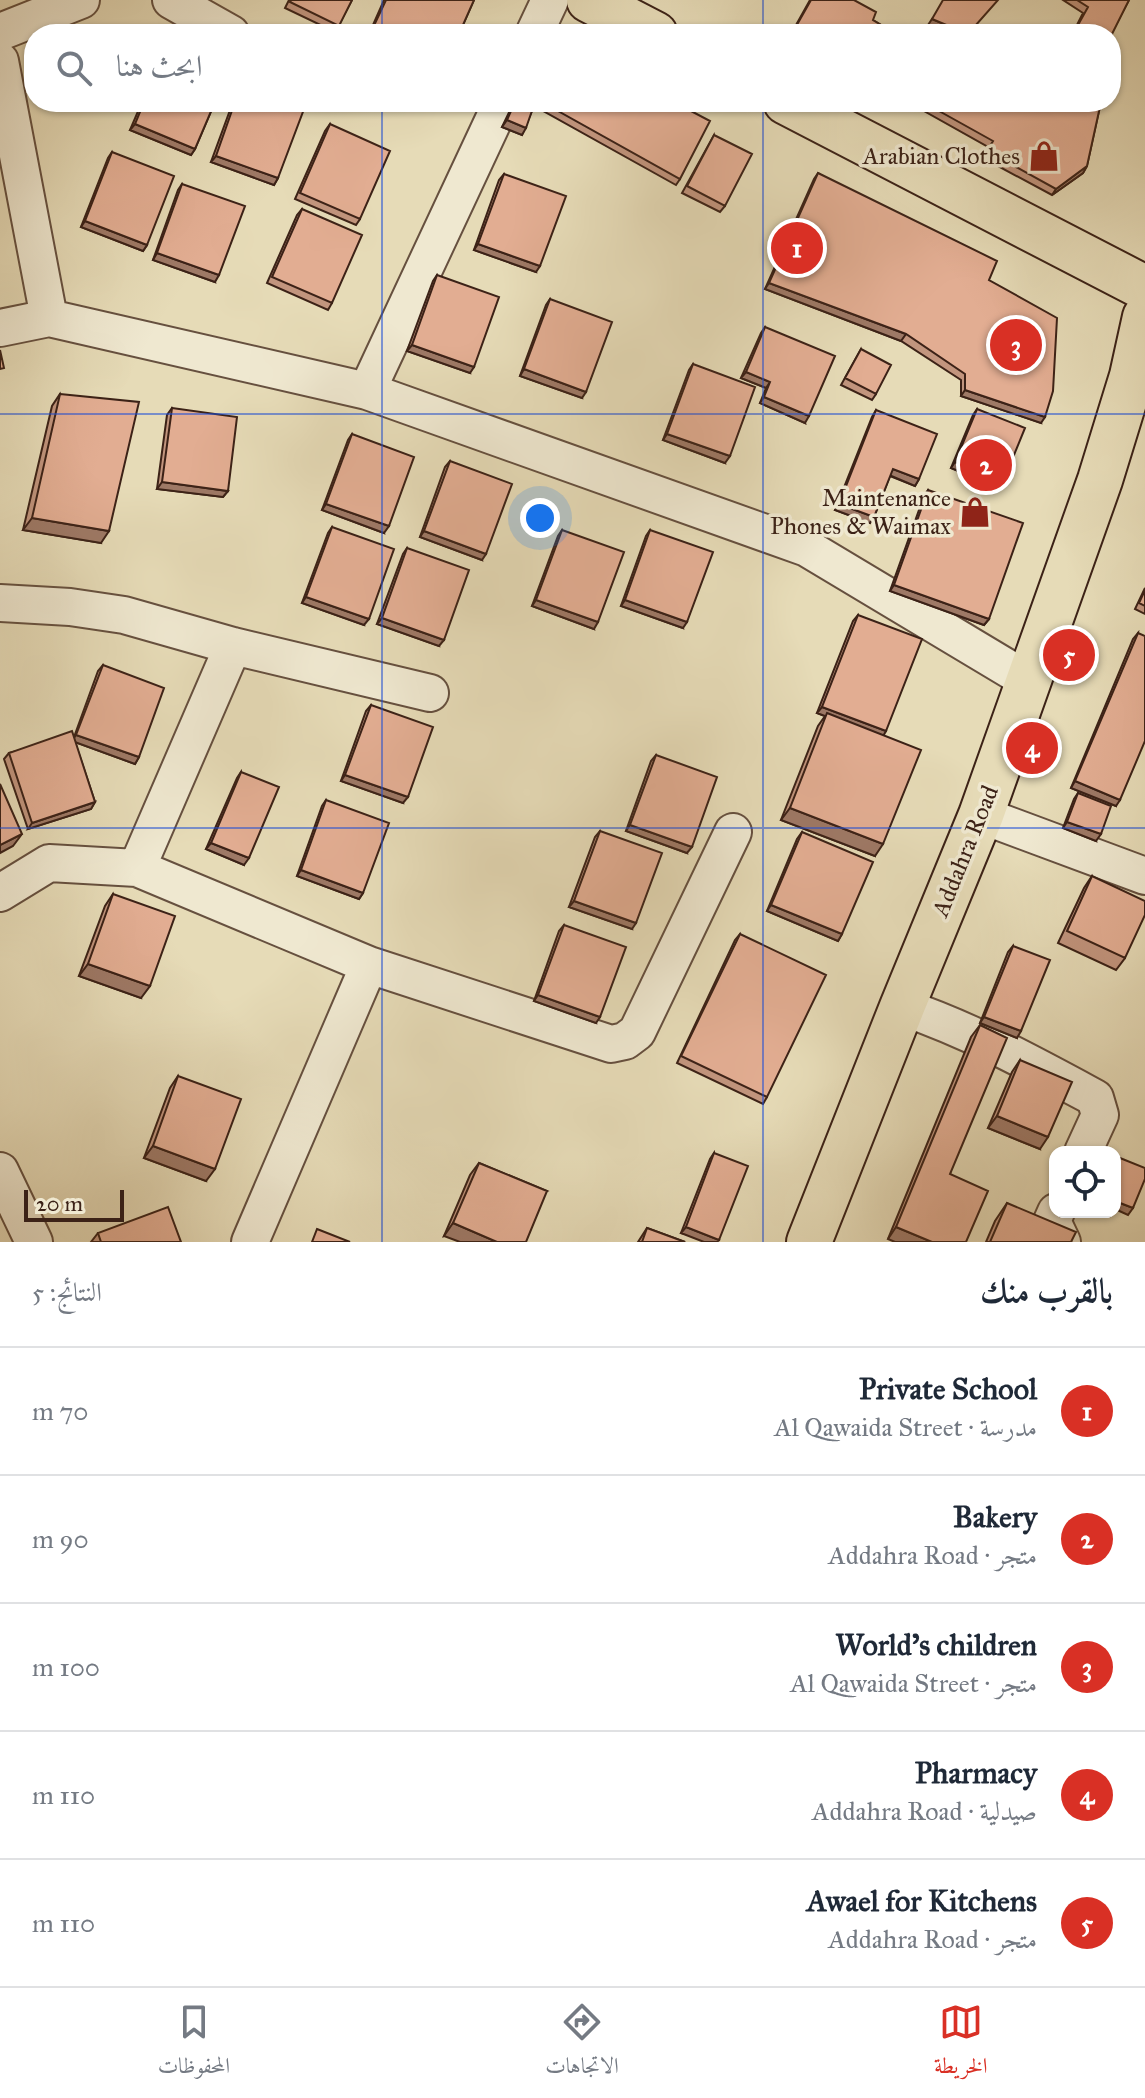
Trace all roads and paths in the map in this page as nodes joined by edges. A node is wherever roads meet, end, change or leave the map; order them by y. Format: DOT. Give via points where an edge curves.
graph roads {
  1 [pos="81,0"];
  2 [pos="171,0"];
  3 [pos="550,0"];
  4 [pos="589,0"];
  5 [pos="213,24"];
  6 [pos="539,24"];
  7 [pos="636,24"];
  8 [pos="0,32"];
  9 [pos="0,61"];
  10 [pos="497,112"];
  11 [pos="805,112"];
  12 [pos="1145,288"];
  13 [pos="1145,317"];
  14 [pos="49,318"];
  15 [pos="0,328"];
  16 [pos="1139,377"];
  17 [pos="367,391"];
  18 [pos="0,603"];
  19 [pos="233,646"];
  20 [pos="1029,681"];
  21 [pos="430,693"];
  22 [pos="981,815"];
  23 [pos="733,832"];
  24 [pos="137,868"];
  25 [pos="1145,876"];
  26 [pos="0,893"];
  27 [pos="369,965"];
  28 [pos="902,1007"];
  29 [pos="1086,1146"];
  30 [pos="0,1171"];
  31 [pos="1053,1218"];
  32 [pos="34,1242"];
  33 [pos="250,1242"];
  34 [pos="809,1242"];
  35 [pos="1062,1242"];
  1 -- 8 [label="street"];
  2 -- 5 [label="street"];
  3 -- 6 [label="street"];
  4 -- 7 [label="main road"];
  9 -- 14 [label="street"];
  10 -- 17 [label="street"];
  11 -- 12 [label="main road"];
  13 -- 16 [label="main road, Addahra Road"];
  14 -- 15 [label="street"];
  14 -- 17 [label="street"];
  16 -- 20 [label="main road, Addahra Road"];
  17 -- 20 [label="street" via="807,548"];
  18 -- 19 [label="street" via="124,615"];
  19 -- 21 [label="street"];
  19 -- 24 [label="street"];
  20 -- 22 [label="main road, Addahra Road"];
  22 -- 25 [label="street"];
  22 -- 28 [label="main road, Addahra Road"];
  23 -- 27 [label="street" via="637,1032 625,1041 611,1044"];
  24 -- 26 [label="street" via="49,863"];
  24 -- 27 [label="street"];
  27 -- 33 [label="street"];
  28 -- 29 [label="street" via="949,1023 1095,1098 1100,1115"];
  28 -- 34 [label="main road, Addahra Road"];
  30 -- 32 [label="street"];
  31 -- 35 [label="street"];
}
